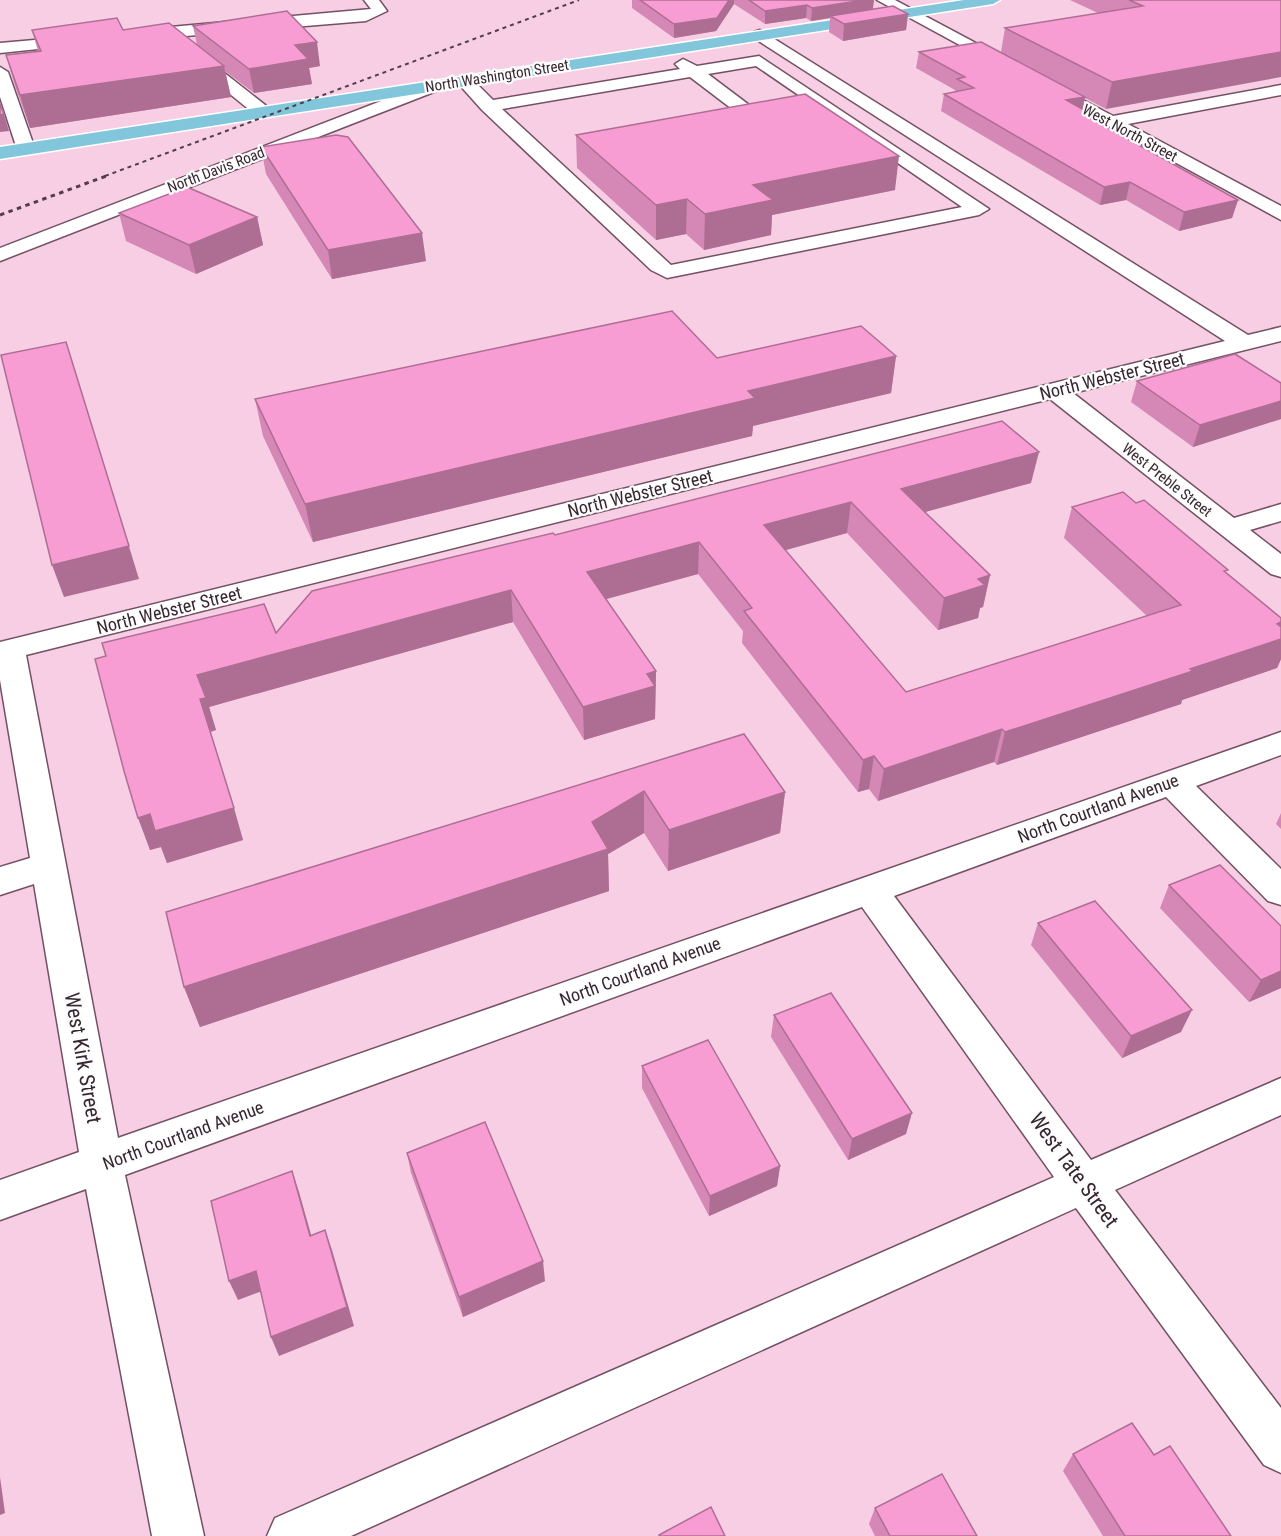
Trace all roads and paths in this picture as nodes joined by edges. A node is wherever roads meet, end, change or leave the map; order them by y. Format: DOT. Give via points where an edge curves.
graph roads {
  1 [pos="884,0"];
  2 [pos="993,0"];
  3 [pos="374,7"];
  4 [pos="908,13"];
  5 [pos="195,30"];
  6 [pos="760,35"];
  7 [pos="126,36"];
  8 [pos="92,39"];
  9 [pos="0,48"];
  10 [pos="664,50"];
  11 [pos="793,56"];
  12 [pos="759,61"];
  13 [pos="555,67"];
  14 [pos="692,72"];
  15 [pos="2,81"];
  16 [pos="464,81"];
  17 [pos="433,86"];
  18 [pos="583,90"];
  19 [pos="1281,90"];
  20 [pos="870,105"];
  21 [pos="488,106"];
  22 [pos="263,112"];
  23 [pos="835,112"];
  24 [pos="804,117"];
  25 [pos="783,121"];
  26 [pos="1111,123"];
  27 [pos="763,124"];
  28 [pos="741,128"];
  29 [pos="26,148"];
  30 [pos="0,153"];
  31 [pos="573,159"];
  32 [pos="549,163"];
  33 [pos="1270,189"];
  34 [pos="1244,195"];
  35 [pos="1019,201"];
  36 [pos="979,209"];
  37 [pos="1281,214"];
  38 [pos="0,255"];
  39 [pos="1281,334"];
  40 [pos="1244,343"];
  41 [pos="1054,390"];
  42 [pos="1281,512"];
  43 [pos="1229,528"];
  44 [pos="1281,568"];
  45 [pos="5,651"];
  46 [pos="1281,743"];
  47 [pos="1172,782"];
  48 [pos="49,866"];
  49 [pos="0,881"];
  50 [pos="869,889"];
  51 [pos="1281,891"];
  52 [pos="1281,1096"];
  53 [pos="102,1164"];
  54 [pos="1083,1183"];
  55 [pos="0,1200"];
  56 [pos="1281,1448"];
  57 [pos="178,1536"];
  58 [pos="293,1536"];
  1 -- 4 [label="street, West North Street"];
  2 -- 4 [label="main road, North Washington Street"];
  3 -- 5 [label="street"];
  4 -- 6 [label="main road, North Washington Street"];
  4 -- 26 [label="street, West North Street"];
  5 -- 7 [label="street"];
  5 -- 22 [label="street" via="178,37 183,48"];
  6 -- 10 [label="main road, North Washington Street"];
  6 -- 11 [label="street"];
  8 -- 9 [label="street"];
  10 -- 13 [label="main road, North Washington Street"];
  10 -- 14 [label="street"];
  11 -- 12 [label="street"];
  11 -- 20 [label="street"];
  12 -- 14 [label="street"];
  12 -- 23 [label="street"];
  13 -- 16 [label="main road, North Washington Street"];
  13 -- 18 [label="street"];
  14 -- 18 [label="street"];
  14 -- 27 [label="street"];
  15 -- 29 [label="street"];
  16 -- 17 [label="main road, North Washington Street"];
  16 -- 21 [label="street"];
  17 -- 22 [label="main road, North Washington Street"];
  17 -- 38 [label="street, North Davis Road"];
  18 -- 21 [label="street"];
  19 -- 26 [label="street"];
  20 -- 23 [label="street"];
  20 -- 35 [label="street"];
  21 -- 32 [label="street"];
  22 -- 29 [label="main road, North Washington Street"];
  23 -- 24 [label="street"];
  23 -- 36 [label="street"];
  25 -- 27 [label="street"];
  26 -- 34 [label="street, West North Street"];
  27 -- 28 [label="street"];
  29 -- 30 [label="main road, North Washington Street"];
  31 -- 32 [label="street"];
  32 -- 36 [label="street" via="657,266 668,272"];
  33 -- 34 [label="street"];
  34 -- 37 [label="street, West North Street"];
  35 -- 36 [label="street"];
  35 -- 40 [label="street"];
  39 -- 40 [label="street, North Webster Street"];
  40 -- 41 [label="street, North Webster Street"];
  41 -- 43 [label="street, West Preble Street"];
  41 -- 45 [label="street, North Webster Street"];
  42 -- 43 [label="street"];
  43 -- 44 [label="street, West Preble Street"];
  45 -- 48 [label="street, West Kirk Street"];
  46 -- 47 [label="street, North Courtland Avenue"];
  47 -- 50 [label="street, North Courtland Avenue"];
  47 -- 51 [label="street"];
  48 -- 49 [label="street"];
  48 -- 53 [label="street, West Kirk Street"];
  50 -- 53 [label="street, North Courtland Avenue"];
  50 -- 54 [label="street, West Tate Street"];
  52 -- 54 [label="street"];
  53 -- 55 [label="street, North Courtland Avenue"];
  53 -- 57 [label="street, West Kirk Street"];
  54 -- 56 [label="street, West Tate Street"];
  54 -- 58 [label="street"];
}
